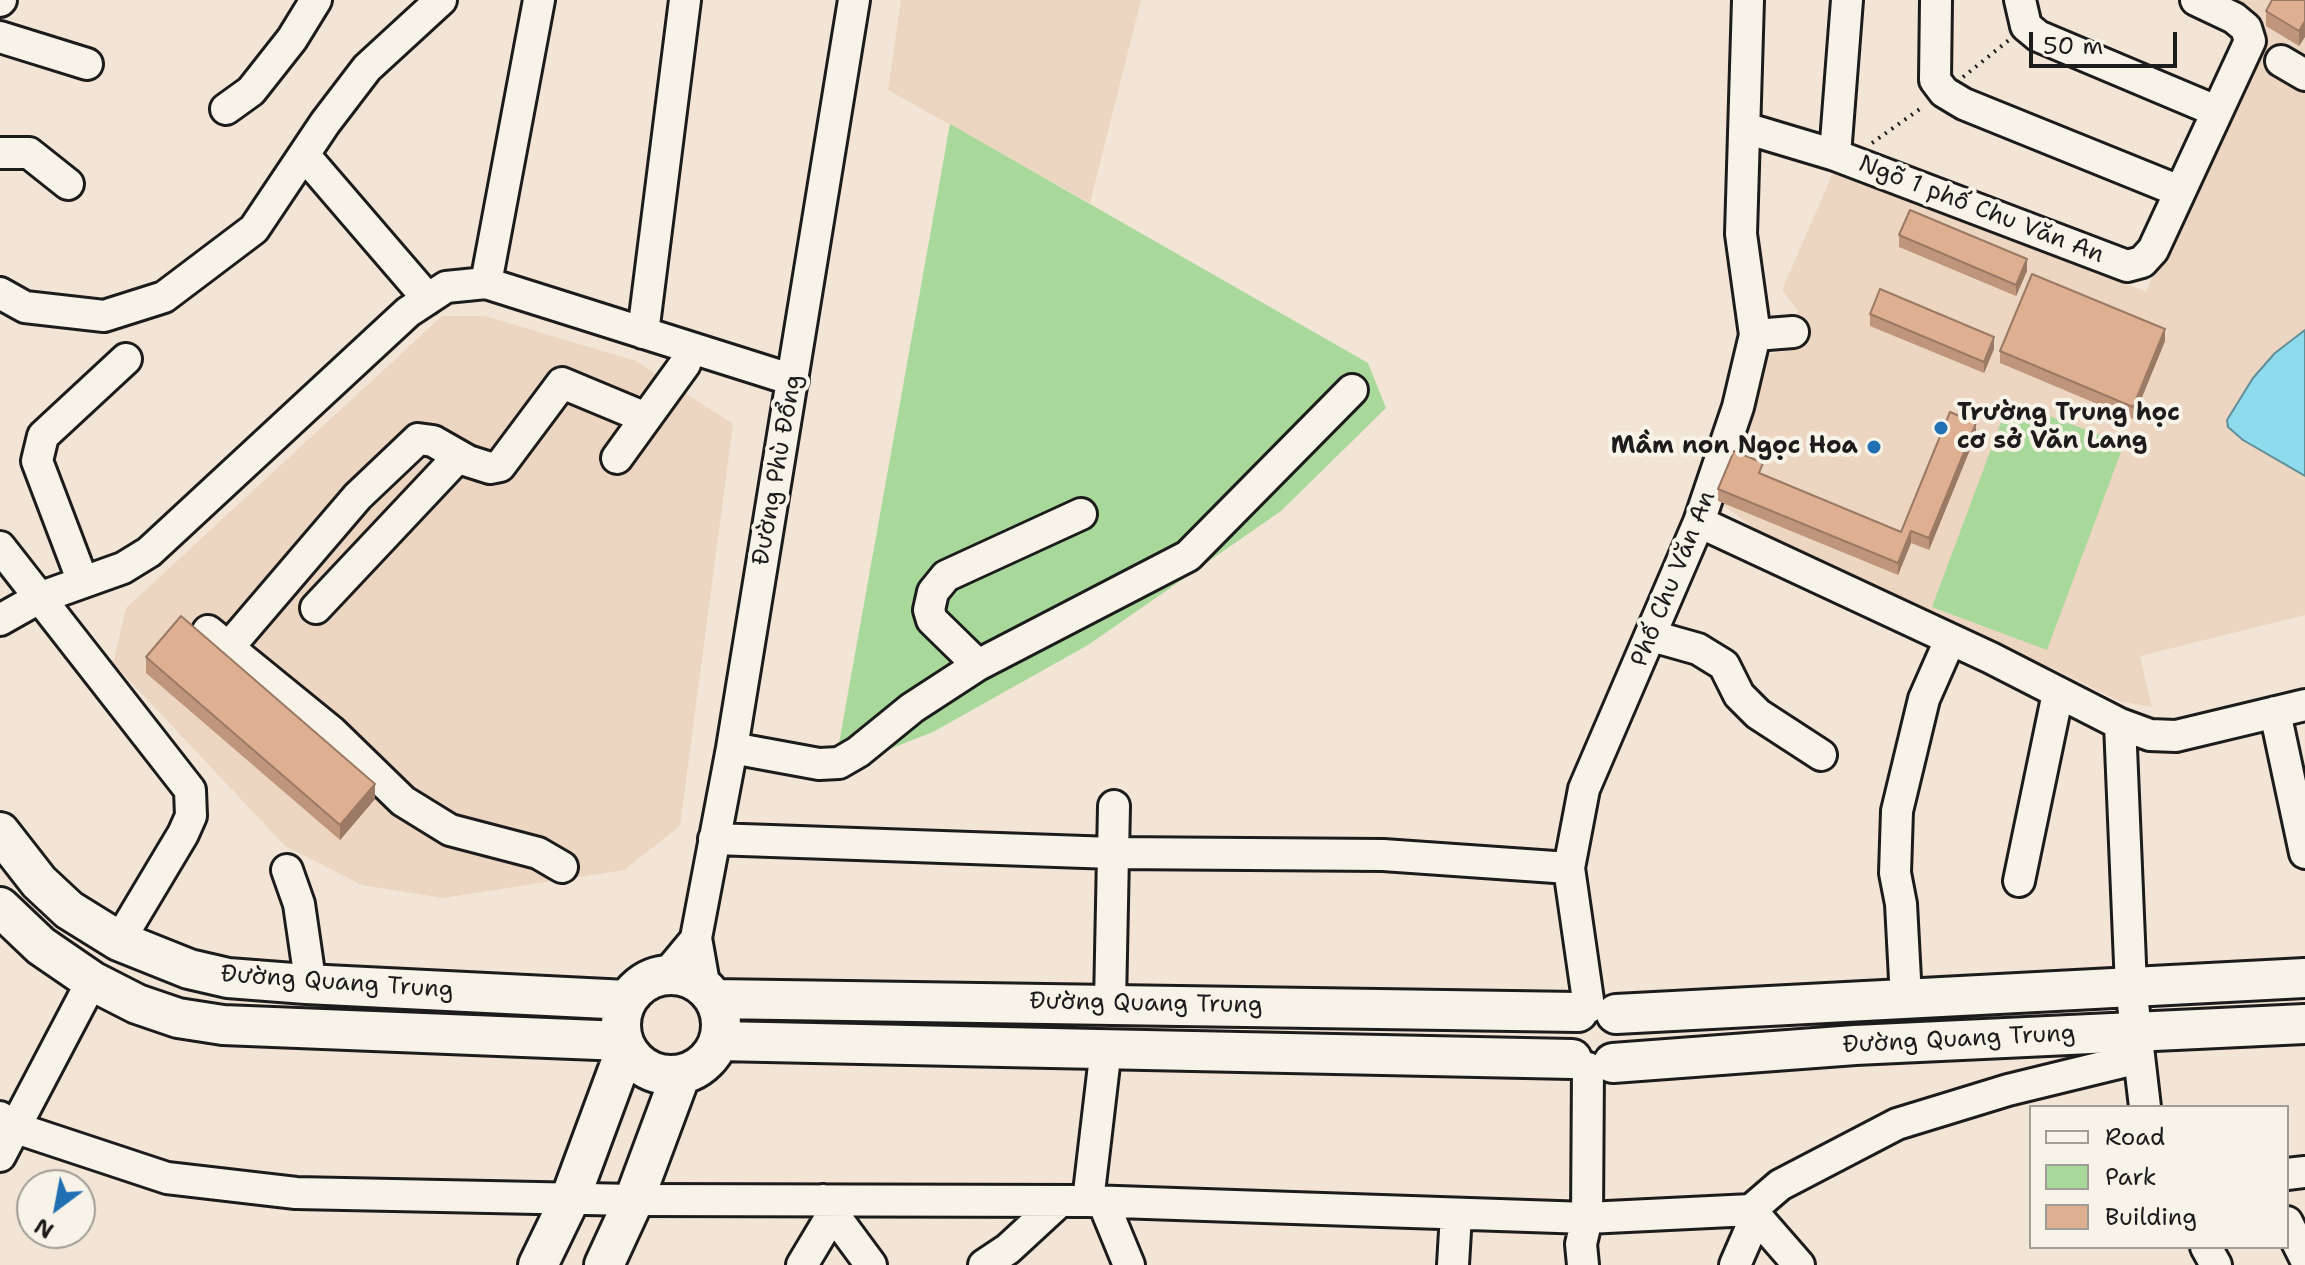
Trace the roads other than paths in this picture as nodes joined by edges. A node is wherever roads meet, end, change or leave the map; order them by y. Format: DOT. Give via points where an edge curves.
graph roads {
  1 [pos="316,0"];
  2 [pos="441,0"];
  3 [pos="539,0"];
  4 [pos="685,0"];
  5 [pos="854,0"];
  6 [pos="1748,0"];
  7 [pos="1847,0"];
  8 [pos="1936,0"];
  9 [pos="2020,0"];
  10 [pos="2196,0"];
  11 [pos="0,37"];
  12 [pos="87,64"];
  13 [pos="226,109"];
  14 [pos="2216,111"];
  15 [pos="1745,128"];
  16 [pos="0,153"];
  17 [pos="1835,155"];
  18 [pos="305,156"];
  19 [pos="68,184"];
  20 [pos="2179,191"];
  21 [pos="486,283"];
  22 [pos="0,293"];
  23 [pos="428,299"];
  24 [pos="1793,332"];
  25 [pos="643,333"];
  26 [pos="1755,335"];
  27 [pos="689,348"];
  28 [pos="126,359"];
  29 [pos="793,380"];
  30 [pos="1352,390"];
  31 [pos="646,418"];
  32 [pos="459,456"];
  33 [pos="617,458"];
  34 [pos="358,496"];
  35 [pos="1081,514"];
  36 [pos="1699,522"];
  37 [pos="391,530"];
  38 [pos="0,547"];
  39 [pos="83,582"];
  40 [pos="39,598"];
  41 [pos="316,608"];
  42 [pos="0,620"];
  43 [pos="1652,636"];
  44 [pos="1950,640"];
  45 [pos="978,665"];
  46 [pos="2058,693"];
  47 [pos="2305,705"];
  48 [pos="2275,712"];
  49 [pos="2120,724"];
  50 [pos="732,748"];
  51 [pos="1821,755"];
  52 [pos="1114,806"];
  53 [pos="0,832"];
  54 [pos="714,839"];
  55 [pos="1113,853"];
  56 [pos="2305,853"];
  57 [pos="562,867"];
  58 [pos="1569,868"];
  59 [pos="287,870"];
  60 [pos="2019,881"];
  61 [pos="0,907"];
  62 [pos="696,939"];
  63 [pos="119,941"];
  64 [pos="666,975"];
  65 [pos="2305,978"];
  66 [pos="92,981"];
  67 [pos="306,984"];
  68 [pos="2131,987"];
  69 [pos="709,994"];
  70 [pos="1906,998"];
  71 [pos="627,1000"];
  72 [pos="1110,1003"];
  73 [pos="1594,1011"];
  74 [pos="2305,1024"];
  75 [pos="719,1041"];
  76 [pos="2138,1044"];
  77 [pos="625,1045"];
  78 [pos="1106,1048"];
  79 [pos="1591,1063"];
  80 [pos="681,1074"];
  81 [pos="2145,1105"];
  82 [pos="8,1122"];
  83 [pos="0,1156"];
  84 [pos="570,1199"];
  85 [pos="634,1200"];
  86 [pos="1084,1201"];
  87 [pos="827,1208"];
  88 [pos="1456,1214"];
  89 [pos="1753,1214"];
  90 [pos="1587,1218"];
  91 [pos="2289,1226"];
  92 [pos="2305,1258"];
  93 [pos="538,1265"];
  94 [pos="604,1265"];
  95 [pos="802,1265"];
  96 [pos="871,1265"];
  97 [pos="984,1265"];
  98 [pos="1129,1265"];
  99 [pos="1453,1265"];
  100 [pos="1583,1265"];
  101 [pos="1735,1265"];
  102 [pos="1799,1265"];
  1 -- 13 [label="street" via="251,91"];
  2 -- 18 [label="street" via="367,68"];
  3 -- 21 [label="street"];
  4 -- 25 [label="street"];
  5 -- 29 [label="street, Đường Phù Đổng"];
  6 -- 15 [label="street, Phố Chu Văn An"];
  7 -- 17 [label="street"];
  8 -- 20 [label="street" via="1935,80 1944,92"];
  9 -- 14 [label="street" via="2026,26 2038,36"];
  10 -- 14 [label="street, Ngõ 1 phố Chu Văn An" via="2234,18 2246,28 2250,41"];
  11 -- 12 [label="street"];
  14 -- 20 [label="street, Ngõ 1 phố Chu Văn An"];
  15 -- 17 [label="street, Ngõ 1 phố Chu Văn An"];
  15 -- 26 [label="street, Phố Chu Văn An" via="1741,234"];
  16 -- 19 [label="street" via="29,153"];
  17 -- 20 [label="street, Ngõ 1 phố Chu Văn An" via="2127,266 2142,262 2153,250"];
  18 -- 22 [label="street" via="254,229 164,297 104,316 25,307"];
  18 -- 23 [label="street"];
  21 -- 23 [label="street" via="446,287"];
  21 -- 25 [label="street"];
  23 -- 39 [label="street" via="149,552"];
  24 -- 26 [label="street"];
  25 -- 27 [label="street"];
  26 -- 36 [label="street, Phố Chu Văn An" via="1738,407"];
  27 -- 29 [label="street"];
  27 -- 31 [label="street" via="685,364"];
  28 -- 39 [label="street" via="43,436 37,461"];
  29 -- 50 [label="street, Đường Phù Đổng"];
  30 -- 45 [label="street" via="1188,556"];
  31 -- 32 [label="street" via="562,383 500,466 490,468"];
  31 -- 33 [label="street"];
  32 -- 34 [label="street" via="418,439"];
  32 -- 37 [label="street"];
  34 -- 37 [label="street"];
  34 -- 57 [label="street" via="218,639 332,732 403,801 450,830 538,853"];
  35 -- 45 [label="street" via="946,576 933,592 932,620"];
  36 -- 43 [label="street, Phố Chu Văn An"];
  36 -- 44 [label="street"];
  37 -- 41 [label="street"];
  38 -- 40 [label="street"];
  39 -- 40 [label="street"];
  40 -- 42 [label="street"];
  40 -- 63 [label="street" via="190,790 191,816 183,834"];
  43 -- 51 [label="street" via="1698,649 1724,665 1739,695 1758,714"];
  43 -- 58 [label="street, Phố Chu Văn An" via="1584,789"];
  44 -- 46 [label="street"];
  44 -- 70 [label="street" via="1924,699 1897,811 1895,873"];
  45 -- 50 [label="street" via="839,763"];
  46 -- 49 [label="street"];
  46 -- 60 [label="street"];
  47 -- 48 [label="street"];
  48 -- 49 [label="street" via="2176,736 2150,735"];
  48 -- 56 [label="street"];
  49 -- 68 [label="street"];
  50 -- 54 [label="street, Đường Phù Đổng"];
  52 -- 55 [label="street"];
  53 -- 63 [label="main road, Đường Quang Trung" via="69,910"];
  54 -- 55 [label="street"];
  54 -- 62 [label="street, Đường Phù Đổng"];
  55 -- 58 [label="street" via="1383,855"];
  55 -- 72 [label="street"];
  58 -- 73 [label="street, Phố Chu Văn An"];
  59 -- 67 [label="street" via="305,938"];
  61 -- 66 [label="main road, Đường Quang Trung" via="41,946"];
  62 -- 64 [label="street, Đường Phù Đổng"];
  62 -- 69 [label="street, Đường Phù Đổng"];
  63 -- 67 [label="main road, Đường Quang Trung" via="189,969 228,978"];
  64 -- 69 [label="main road" via="687,978"];
  64 -- 71 [label="main road" via="643,983"];
  65 -- 68 [label="main road, Đường Quang Trung"];
  66 -- 77 [label="main road, Đường Quang Trung" via="165,1014 223,1025"];
  66 -- 82 [label="street"];
  67 -- 71 [label="main road, Đường Quang Trung"];
  68 -- 70 [label="main road, Đường Quang Trung"];
  68 -- 76 [label="street"];
  69 -- 72 [label="main road, Đường Quang Trung"];
  69 -- 75 [label="main road" via="721,1020"];
  70 -- 73 [label="main road, Đường Quang Trung"];
  71 -- 77 [label="main road" via="621,1020"];
  72 -- 73 [label="main road, Đường Quang Trung"];
  73 -- 79 [label="main road" via="1566,1025 1564,1037"];
  73 -- 79 [label="main road" via="1624,1026 1626,1039 1623,1053"];
  74 -- 76 [label="main road, Đường Quang Trung"];
  75 -- 78 [label="main road, Đường Quang Trung"];
  75 -- 80 [label="main road" via="704,1063"];
  76 -- 79 [label="main road, Đường Quang Trung" via="1855,1045"];
  76 -- 81 [label="street"];
  76 -- 89 [label="street" via="1897,1124 1780,1185"];
  77 -- 80 [label="main road" via="650,1071"];
  77 -- 84 [label="main road"];
  78 -- 79 [label="main road, Đường Quang Trung"];
  78 -- 86 [label="street"];
  79 -- 90 [label="street"];
  80 -- 85 [label="main road"];
  82 -- 83 [label="street"];
  82 -- 84 [label="street" via="167,1178 236,1188"];
  84 -- 85 [label="street"];
  84 -- 93 [label="main road"];
  85 -- 87 [label="street"];
  85 -- 94 [label="main road"];
  86 -- 87 [label="street"];
  86 -- 88 [label="street"];
  86 -- 97 [label="street"];
  86 -- 98 [label="street"];
  87 -- 95 [label="street"];
  87 -- 96 [label="street"];
  88 -- 90 [label="street"];
  88 -- 99 [label="street"];
  89 -- 90 [label="street"];
  89 -- 101 [label="street"];
  89 -- 102 [label="street"];
  90 -- 100 [label="street"];
  91 -- 92 [label="street"];
}
